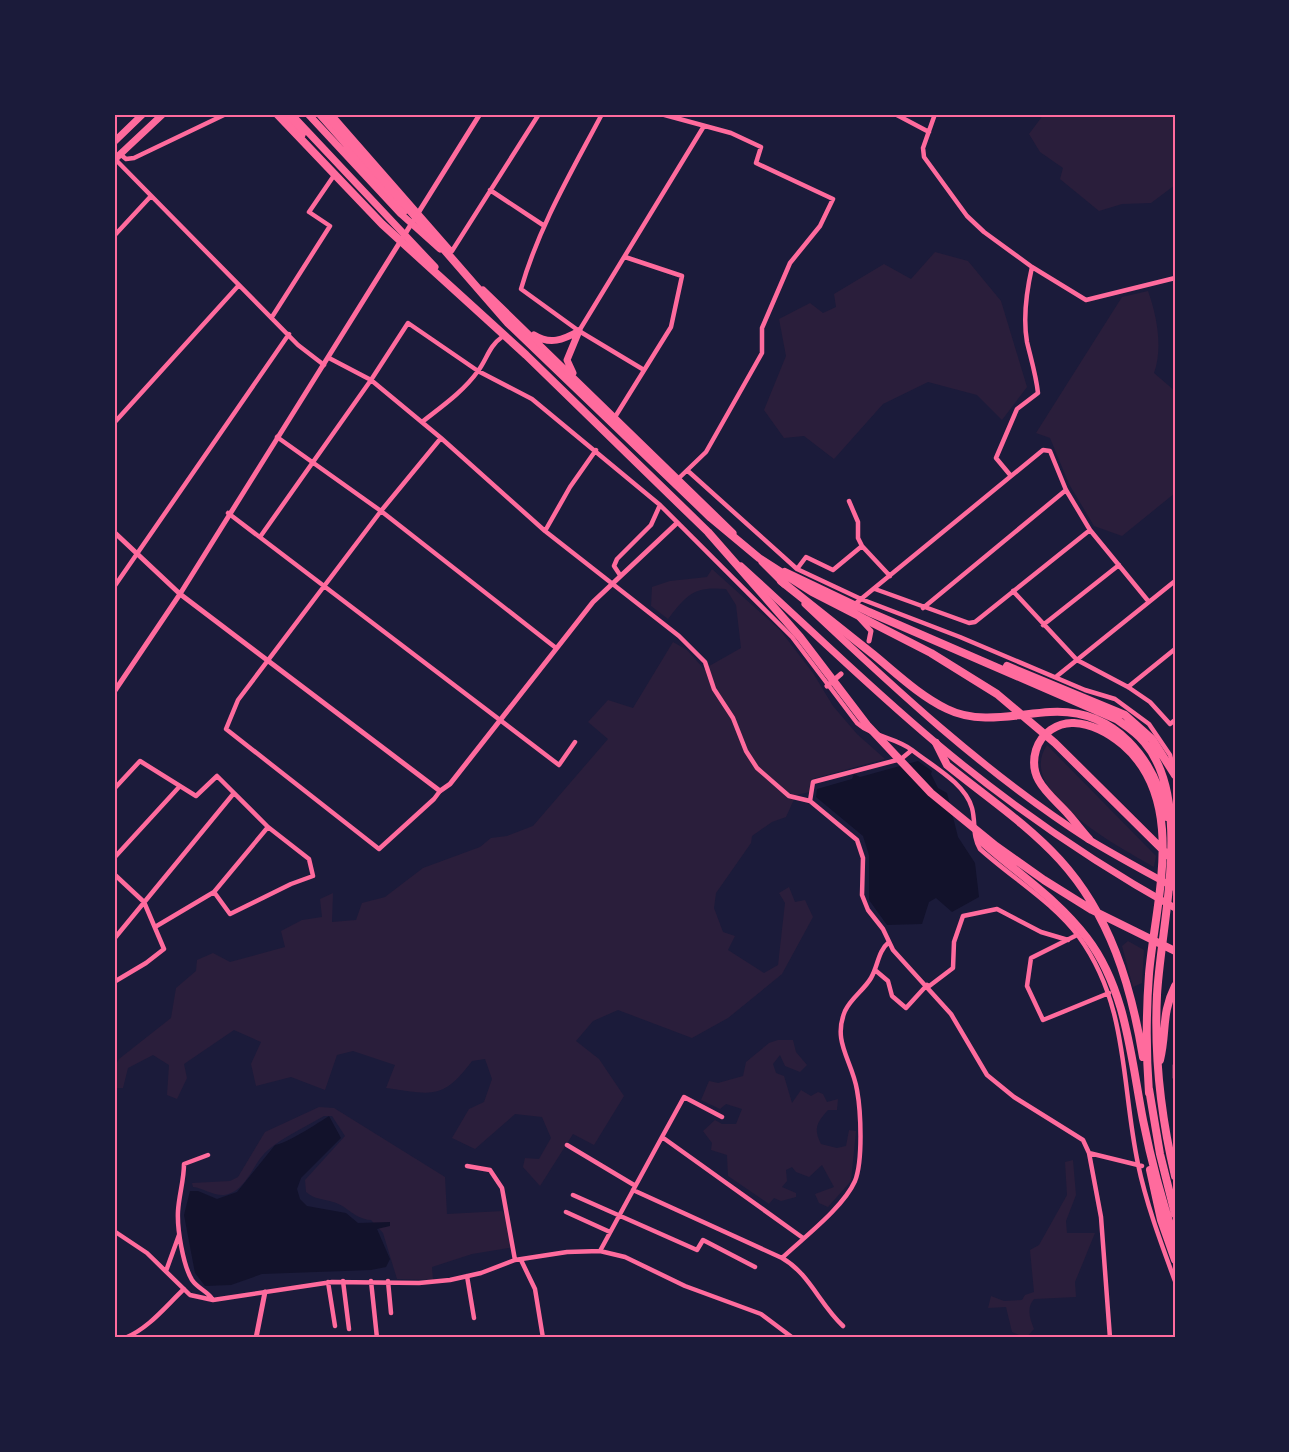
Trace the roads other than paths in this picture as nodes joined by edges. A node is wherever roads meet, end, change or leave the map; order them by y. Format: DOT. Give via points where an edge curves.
graph roads {
  1 [pos="143,114"];
  2 [pos="163,114"];
  3 [pos="226,114"];
  4 [pos="278,114"];
  5 [pos="284,114"];
  6 [pos="291,114"];
  7 [pos="308,114"];
  8 [pos="320,114"];
  9 [pos="326,114"];
  10 [pos="332,114"];
  11 [pos="480,114"];
  12 [pos="539,114"];
  13 [pos="602,114"];
  14 [pos="661,114"];
  15 [pos="894,114"];
  16 [pos="935,114"];
  17 [pos="704,126"];
  18 [pos="929,132"];
  19 [pos="114,142"];
  20 [pos="116,158"];
  21 [pos="335,173"];
  22 [pos="490,190"];
  23 [pos="151,196"];
  24 [pos="418,211"];
  25 [pos="412,222"];
  26 [pos="543,225"];
  27 [pos="114,236"];
  28 [pos="403,236"];
  29 [pos="625,257"];
  30 [pos="1032,267"];
  31 [pos="1175,278"];
  32 [pos="239,285"];
  33 [pos="272,317"];
  34 [pos="525,330"];
  35 [pos="579,331"];
  36 [pos="289,334"];
  37 [pos="502,337"];
  38 [pos="329,358"];
  39 [pos="324,365"];
  40 [pos="644,370"];
  41 [pos="478,371"];
  42 [pos="371,381"];
  43 [pos="582,386"];
  44 [pos="615,417"];
  45 [pos="422,422"];
  46 [pos="114,423"];
  47 [pos="277,436"];
  48 [pos="441,438"];
  49 [pos="596,450"];
  50 [pos="313,464"];
  51 [pos="688,471"];
  52 [pos="1011,476"];
  53 [pos="679,478"];
  54 [pos="1066,490"];
  55 [pos="849,501"];
  56 [pos="660,505"];
  57 [pos="381,512"];
  58 [pos="228,513"];
  59 [pos="677,523"];
  60 [pos="1090,530"];
  61 [pos="545,531"];
  62 [pos="114,532"];
  63 [pos="260,537"];
  64 [pos="862,546"];
  65 [pos="138,555"];
  66 [pos="1119,565"];
  67 [pos="776,569"];
  68 [pos="797,569"];
  69 [pos="620,575"];
  70 [pos="890,576"];
  71 [pos="781,581"];
  72 [pos="1175,581"];
  73 [pos="613,583"];
  74 [pos="324,585"];
  75 [pos="114,587"];
  76 [pos="875,589"];
  77 [pos="1013,591"];
  78 [pos="180,594"];
  79 [pos="861,599"];
  80 [pos="1149,602"];
  81 [pos="923,608"];
  82 [pos="1043,625"];
  83 [pos="869,641"];
  84 [pos="556,648"];
  85 [pos="1175,649"];
  86 [pos="1077,660"];
  87 [pos="267,662"];
  88 [pos="841,674"];
  89 [pos="1030,676"];
  90 [pos="1057,676"];
  91 [pos="827,686"];
  92 [pos="1128,687"];
  93 [pos="114,692"];
  94 [pos="1175,720"];
  95 [pos="499,721"];
  96 [pos="575,742"];
  97 [pos="936,744"];
  98 [pos="912,750"];
  99 [pos="1175,775"];
  100 [pos="180,786"];
  101 [pos="114,789"];
  102 [pos="440,791"];
  103 [pos="234,793"];
  104 [pos="931,793"];
  105 [pos="810,801"];
  106 [pos="1132,820"];
  107 [pos="268,827"];
  108 [pos="1089,839"];
  109 [pos="1171,841"];
  110 [pos="1175,853"];
  111 [pos="114,858"];
  112 [pos="1175,862"];
  113 [pos="114,874"];
  114 [pos="1175,888"];
  115 [pos="214,892"];
  116 [pos="144,902"];
  117 [pos="1175,908"];
  118 [pos="155,927"];
  119 [pos="1077,935"];
  120 [pos="114,939"];
  121 [pos="1068,940"];
  122 [pos="889,942"];
  123 [pos="1175,951"];
  124 [pos="875,969"];
  125 [pos="114,982"];
  126 [pos="927,986"];
  127 [pos="1175,986"];
  128 [pos="1109,993"];
  129 [pos="1175,1065"];
  130 [pos="1158,1070"];
  131 [pos="1175,1078"];
  132 [pos="1149,1093"];
  133 [pos="722,1117"];
  134 [pos="662,1137"];
  135 [pos="1148,1142"];
  136 [pos="567,1145"];
  137 [pos="1089,1153"];
  138 [pos="208,1155"];
  139 [pos="467,1166"];
  140 [pos="1140,1166"];
  141 [pos="1175,1176"];
  142 [pos="633,1188"];
  143 [pos="573,1195"];
  144 [pos="566,1212"];
  145 [pos="1175,1214"];
  146 [pos="618,1216"];
  147 [pos="114,1231"];
  148 [pos="610,1232"];
  149 [pos="179,1235"];
  150 [pos="803,1238"];
  151 [pos="1175,1240"];
  152 [pos="600,1251"];
  153 [pos="782,1258"];
  154 [pos="518,1260"];
  155 [pos="1175,1260"];
  156 [pos="755,1267"];
  157 [pos="166,1271"];
  158 [pos="467,1276"];
  159 [pos="343,1281"];
  160 [pos="371,1281"];
  161 [pos="388,1281"];
  162 [pos="1175,1281"];
  163 [pos="328,1282"];
  164 [pos="183,1289"];
  165 [pos="265,1292"];
  166 [pos="213,1300"];
  167 [pos="391,1313"];
  168 [pos="474,1318"];
  169 [pos="335,1326"];
  170 [pos="843,1326"];
  171 [pos="349,1329"];
  172 [pos="125,1338"];
  173 [pos="256,1338"];
  174 [pos="377,1338"];
  175 [pos="543,1338"];
  176 [pos="793,1338"];
  177 [pos="1110,1338"];
  1 -- 19 [label="main road"];
  2 -- 20 [label="main road"];
  3 -- 20 [label="street" via="135,158"];
  4 -- 104 [label="highway" via="382,224 526,355 708,532 800,637 867,725"];
  5 -- 21 [label="main road"];
  6 -- 28 [label="main road"];
  7 -- 25 [label="main road"];
  8 -- 25 [label="main road"];
  9 -- 67 [label="highway" via="533,348 696,505"];
  10 -- 24 [label="street"];
  11 -- 24 [label="street"];
  12 -- 22 [label="street"];
  13 -- 26 [label="street"];
  14 -- 17 [label="street"];
  15 -- 18 [label="street"];
  16 -- 18 [label="street"];
  17 -- 29 [label="street"];
  17 -- 51 [label="street" via="761,147 756,163 833,199 820,226 790,263 762,328 762,353 706,452"];
  18 -- 30 [label="street" via="924,157 948,191 984,232"];
  20 -- 23 [label="street"];
  21 -- 28 [label="main road" via="388,228"];
  21 -- 33 [label="street" via="309,212 330,226"];
  22 -- 24 [label="street" via="452,251"];
  22 -- 26 [label="street"];
  23 -- 27 [label="street"];
  23 -- 32 [label="street"];
  24 -- 25 [label="street"];
  25 -- 28 [label="street"];
  25 -- 34 [label="main road"];
  26 -- 35 [label="street" via="520,289"];
  28 -- 37 [label="main road"];
  28 -- 38 [label="street"];
  29 -- 35 [label="street"];
  29 -- 40 [label="street" via="682,276 671,327"];
  30 -- 31 [label="street" via="1086,300"];
  30 -- 52 [label="street" via="1027,340 1038,393 1017,409 996,458"];
  32 -- 33 [label="street"];
  32 -- 46 [label="street"];
  33 -- 36 [label="street"];
  34 -- 35 [label="main road" via="542,340 556,342"];
  34 -- 43 [label="main road"];
  35 -- 40 [label="street"];
  35 -- 43 [label="main road" via="567,360"];
  36 -- 39 [label="street"];
  36 -- 65 [label="street"];
  37 -- 41 [label="street" via="492,344"];
  37 -- 97 [label="main road" via="708,535"];
  38 -- 39 [label="street"];
  38 -- 42 [label="street"];
  39 -- 47 [label="street"];
  40 -- 44 [label="street"];
  41 -- 42 [label="street" via="408,323"];
  41 -- 45 [label="street" via="460,392"];
  41 -- 49 [label="street" via="532,399"];
  42 -- 45 [label="street"];
  42 -- 50 [label="street"];
  43 -- 44 [label="main road"];
  44 -- 53 [label="main road"];
  45 -- 48 [label="street"];
  47 -- 50 [label="street"];
  47 -- 58 [label="street"];
  48 -- 57 [label="street"];
  48 -- 61 [label="street"];
  49 -- 56 [label="street"];
  49 -- 61 [label="street"];
  50 -- 57 [label="street"];
  50 -- 63 [label="street"];
  51 -- 53 [label="street"];
  51 -- 68 [label="street"];
  52 -- 54 [label="street" via="1043,450 1050,451"];
  52 -- 70 [label="street"];
  53 -- 71 [label="main road"];
  54 -- 60 [label="street"];
  54 -- 81 [label="street"];
  55 -- 64 [label="street"];
  56 -- 59 [label="street"];
  56 -- 69 [label="street" via="651,525 617,559 614,566"];
  57 -- 74 [label="street"];
  57 -- 84 [label="street"];
  58 -- 63 [label="street"];
  58 -- 78 [label="street"];
  59 -- 69 [label="street"];
  59 -- 91 [label="street" via="784,628"];
  60 -- 66 [label="street"];
  60 -- 77 [label="street"];
  61 -- 73 [label="street"];
  62 -- 65 [label="street"];
  63 -- 74 [label="street"];
  64 -- 68 [label="street" via="833,570 806,557"];
  64 -- 70 [label="street"];
  65 -- 75 [label="street"];
  65 -- 78 [label="street"];
  66 -- 80 [label="street"];
  66 -- 82 [label="street"];
  67 -- 89 [label="highway" via="799,576 869,612"];
  67 -- 106 [label="highway" via="850,613 931,653 997,694 1055,743"];
  68 -- 79 [label="street"];
  69 -- 73 [label="street"];
  70 -- 76 [label="street"];
  71 -- 108 [label="main road" via="869,665 965,747"];
  71 -- 109 [label="highway" via="919,692 948,710 981,718 1062,712 1109,726 1128,740 1153,771 1161,789"];
  72 -- 80 [label="street"];
  73 -- 84 [label="street"];
  73 -- 105 [label="street" via="705,662 714,689 757,768 789,796"];
  74 -- 87 [label="street"];
  74 -- 95 [label="street"];
  76 -- 79 [label="street"];
  76 -- 81 [label="street"];
  77 -- 81 [label="street" via="969,623"];
  77 -- 82 [label="street"];
  78 -- 87 [label="street"];
  78 -- 93 [label="street"];
  79 -- 83 [label="street" via="850,608 871,631"];
  79 -- 90 [label="street"];
  80 -- 86 [label="street"];
  82 -- 86 [label="street"];
  84 -- 95 [label="street"];
  85 -- 92 [label="street"];
  86 -- 90 [label="street"];
  86 -- 92 [label="street"];
  87 -- 102 [label="street"];
  87 -- 102 [label="street" via="238,700 226,729 379,849"];
  88 -- 91 [label="street"];
  89 -- 99 [label="highway" via="1113,709 1139,725"];
  89 -- 109 [label="highway" via="1116,719 1145,742 1166,785 1173,820"];
  90 -- 99 [label="street" via="1115,699 1149,724 1170,755"];
  91 -- 98 [label="street" via="866,730 897,740"];
  92 -- 94 [label="street" via="1150,702 1170,724"];
  95 -- 96 [label="street" via="559,765"];
  95 -- 102 [label="street" via="450,784"];
  97 -- 117 [label="main road" via="1089,857"];
  97 -- 132 [label="highway" via="948,765 1060,860 1090,899 1127,982"];
  98 -- 105 [label="street" via="901,759 813,782"];
  98 -- 119 [label="street" via="968,795 975,841 980,849 1039,897"];
  100 -- 101 [label="street" via="140,761"];
  100 -- 103 [label="street" via="196,796 217,776"];
  100 -- 111 [label="street"];
  103 -- 107 [label="street"];
  103 -- 116 [label="street"];
  104 -- 123 [label="highway" via="1044,880 1092,910"];
  104 -- 135 [label="highway" via="1048,896 1087,938 1117,996"];
  105 -- 122 [label="street" via="857,840 863,858 862,895"];
  106 -- 110 [label="highway"];
  106 -- 112 [label="highway"];
  107 -- 115 [label="street"];
  107 -- 115 [label="street" via="309,859 313,876 230,915"];
  108 -- 114 [label="main road"];
  108 -- 132 [label="highway" via="1044,790 1034,768 1041,740 1066,723 1087,725 1109,735 1143,767 1158,804 1162,835 1149,975"];
  109 -- 130 [label="highway" via="1157,997"];
  113 -- 116 [label="street"];
  115 -- 118 [label="street"];
  116 -- 118 [label="street"];
  116 -- 120 [label="street"];
  118 -- 125 [label="street" via="164,949"];
  119 -- 121 [label="street"];
  119 -- 128 [label="street"];
  121 -- 126 [label="street" via="1041,932 997,909 963,916 954,942 953,968"];
  121 -- 128 [label="street" via="1031,958 1027,986 1043,1020"];
  122 -- 124 [label="street"];
  122 -- 126 [label="street"];
  124 -- 126 [label="street" via="888,981 892,996 906,1008"];
  124 -- 150 [label="street" via="845,1011 839,1038 857,1088 859,1151 855,1182"];
  126 -- 137 [label="street" via="961,1029 987,1075 1014,1097 1083,1140"];
  127 -- 130 [label="highway" via="1164,1016 1164,1044"];
  128 -- 140 [label="street"];
  129 -- 131 [label="street"];
  130 -- 141 [label="highway"];
  132 -- 145 [label="highway"];
  133 -- 134 [label="street" via="684,1097"];
  134 -- 142 [label="street"];
  134 -- 150 [label="street"];
  135 -- 151 [label="highway"];
  135 -- 155 [label="highway" via="1153,1191"];
  136 -- 142 [label="street"];
  137 -- 140 [label="street"];
  137 -- 177 [label="street" via="1101,1217"];
  138 -- 149 [label="street" via="184,1164"];
  139 -- 154 [label="street" via="490,1170 499,1181"];
  140 -- 162 [label="street"];
  142 -- 146 [label="street"];
  142 -- 153 [label="street"];
  143 -- 146 [label="street"];
  144 -- 148 [label="street"];
  146 -- 148 [label="street"];
  146 -- 156 [label="street" via="697,1250 703,1240"];
  147 -- 157 [label="street" via="142,1248"];
  148 -- 152 [label="street"];
  149 -- 157 [label="street"];
  149 -- 166 [label="street" via="188,1271"];
  150 -- 153 [label="street"];
  152 -- 154 [label="street"];
  152 -- 176 [label="street" via="625,1257 685,1286 761,1314"];
  153 -- 170 [label="street" via="797,1267 829,1313"];
  154 -- 158 [label="street"];
  154 -- 175 [label="street" via="535,1289"];
  157 -- 164 [label="street"];
  158 -- 161 [label="street" via="419,1283"];
  158 -- 168 [label="street"];
  159 -- 160 [label="street"];
  159 -- 163 [label="street"];
  159 -- 171 [label="street"];
  160 -- 161 [label="street"];
  160 -- 174 [label="street"];
  161 -- 167 [label="street"];
  163 -- 165 [label="street"];
  163 -- 169 [label="street"];
  164 -- 166 [label="street"];
  164 -- 172 [label="street" via="151,1322"];
  165 -- 166 [label="street"];
  165 -- 173 [label="street"];
}
